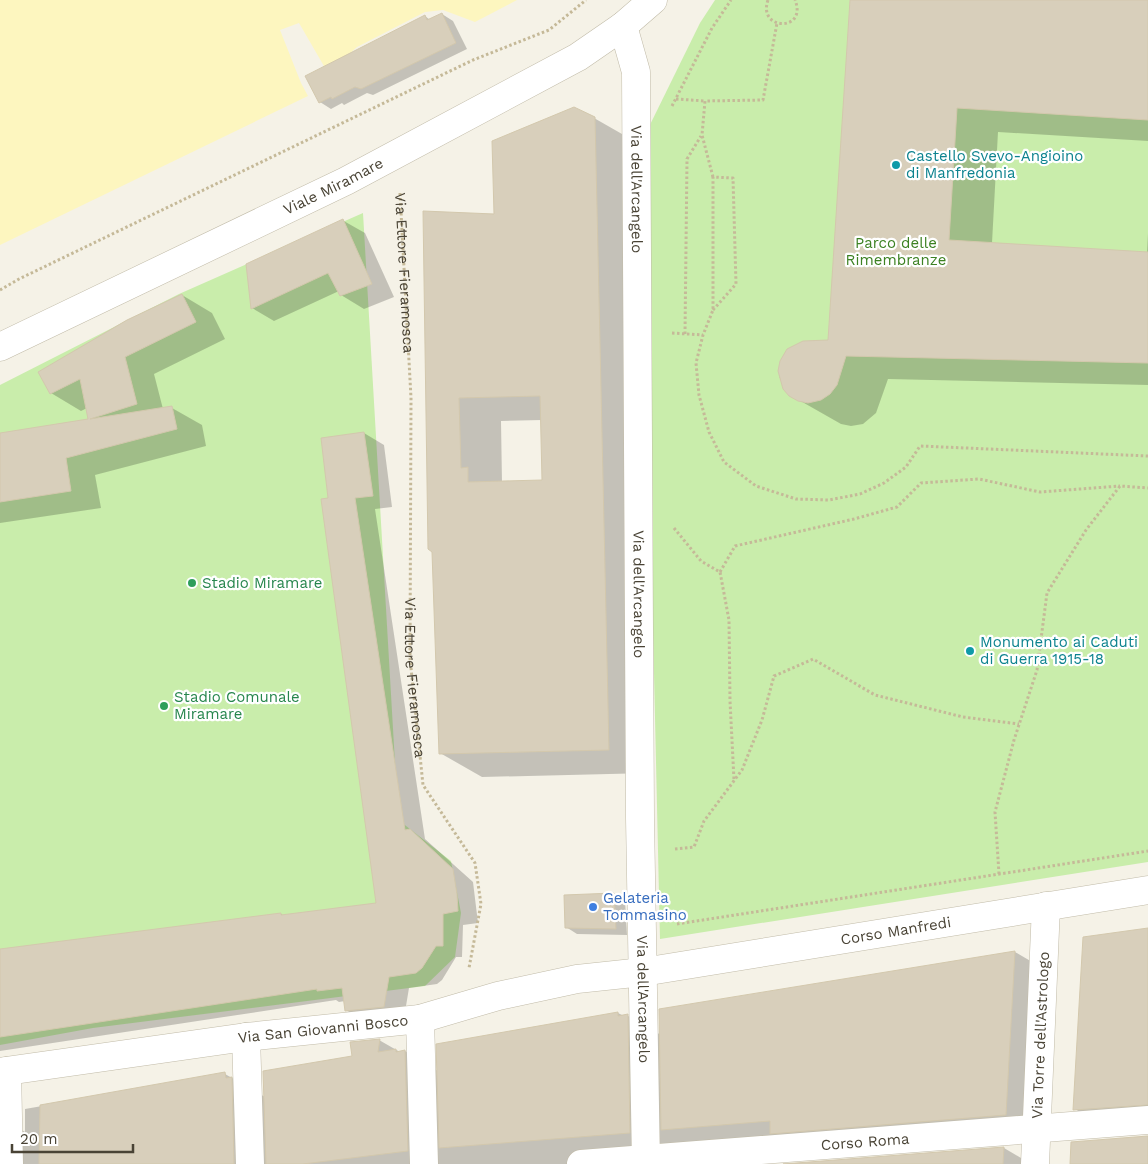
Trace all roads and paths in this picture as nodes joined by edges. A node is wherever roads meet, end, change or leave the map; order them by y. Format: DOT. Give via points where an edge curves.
graph roads {
  1 [pos="586,0"];
  2 [pos="653,0"];
  3 [pos="731,0"];
  4 [pos="768,0"];
  5 [pos="795,0"];
  6 [pos="777,23"];
  7 [pos="623,26"];
  8 [pos="676,99"];
  9 [pos="705,101"];
  10 [pos="668,114"];
  11 [pos="702,135"];
  12 [pos="398,152"];
  13 [pos="713,178"];
  14 [pos="0,290"];
  15 [pos="713,310"];
  16 [pos="667,333"];
  17 [pos="685,334"];
  18 [pos="703,335"];
  19 [pos="0,347"];
  20 [pos="1148,456"];
  21 [pos="1120,486"];
  22 [pos="1148,488"];
  23 [pos="668,520"];
  24 [pos="720,572"];
  25 [pos="1019,724"];
  26 [pos="734,781"];
  27 [pos="672,850"];
  28 [pos="1148,851"];
  29 [pos="999,874"];
  30 [pos="1148,890"];
  31 [pos="1046,906"];
  32 [pos="674,924"];
  33 [pos="643,972"];
  34 [pos="468,976"];
  35 [pos="420,1019"];
  36 [pos="246,1037"];
  37 [pos="4,1072"];
  38 [pos="1148,1120"];
  39 [pos="1036,1129"];
  40 [pos="646,1162"];
  41 [pos="9,1164"];
  42 [pos="250,1164"];
  43 [pos="424,1164"];
  44 [pos="581,1164"];
  45 [pos="1035,1164"];
  1 -- 14 [label="path" via="549,30 473,60"];
  2 -- 7 [label="street, Viale Miramare"];
  3 -- 8 [label="path" via="712,28"];
  4 -- 6 [label="path" via="765,8 768,16"];
  5 -- 6 [label="path" via="796,16 791,22"];
  6 -- 9 [label="path" via="763,100"];
  7 -- 12 [label="street, Viale Miramare" via="578,56"];
  7 -- 33 [label="street, Via dell'Arcangelo" via="636,72"];
  8 -- 9 [label="path"];
  8 -- 10 [label="path"];
  9 -- 11 [label="path"];
  11 -- 13 [label="path"];
  11 -- 17 [label="path" via="687,158"];
  12 -- 19 [label="street, Viale Miramare" via="346,181"];
  12 -- 34 [label="path, Via Ettore Fieramosca" via="411,398 410,658 424,785 475,862 481,904"];
  13 -- 15 [label="path"];
  13 -- 15 [label="path" via="733,178 736,284"];
  15 -- 18 [label="path"];
  16 -- 17 [label="path"];
  17 -- 18 [label="path"];
  18 -- 20 [label="path" via="696,363 699,395 709,432 724,462 756,486 796,499 830,500 860,494 884,483 906,467 920,446"];
  21 -- 22 [label="path"];
  21 -- 24 [label="path" via="1040,492 980,479 921,483 898,507 734,546"];
  21 -- 25 [label="path" via="1086,530 1047,593 1037,670"];
  23 -- 24 [label="path" via="701,561"];
  24 -- 26 [label="path" via="730,620"];
  25 -- 26 [label="path" via="963,717 875,695 813,659 774,676 762,720 742,770"];
  25 -- 29 [label="path" via="995,812"];
  26 -- 27 [label="path" via="704,821 694,847"];
  28 -- 29 [label="path"];
  29 -- 32 [label="path"];
  30 -- 31 [label="street, Corso Manfredi"];
  31 -- 33 [label="street, Corso Manfredi"];
  31 -- 39 [label="street, Via Torre dell'Astrologo"];
  33 -- 35 [label="street, Via San Giovanni Bosco" via="577,979 507,994"];
  33 -- 40 [label="street, Via dell'Arcangelo"];
  35 -- 36 [label="street, Via San Giovanni Bosco"];
  35 -- 43 [label="street"];
  36 -- 37 [label="street, Via San Giovanni Bosco"];
  36 -- 42 [label="street"];
  37 -- 41 [label="street"];
  38 -- 39 [label="street, Corso Roma"];
  39 -- 40 [label="street, Corso Roma"];
  39 -- 45 [label="street, Via Torre dell'Astrologo"];
  40 -- 44 [label="street, Corso Roma"];
}
